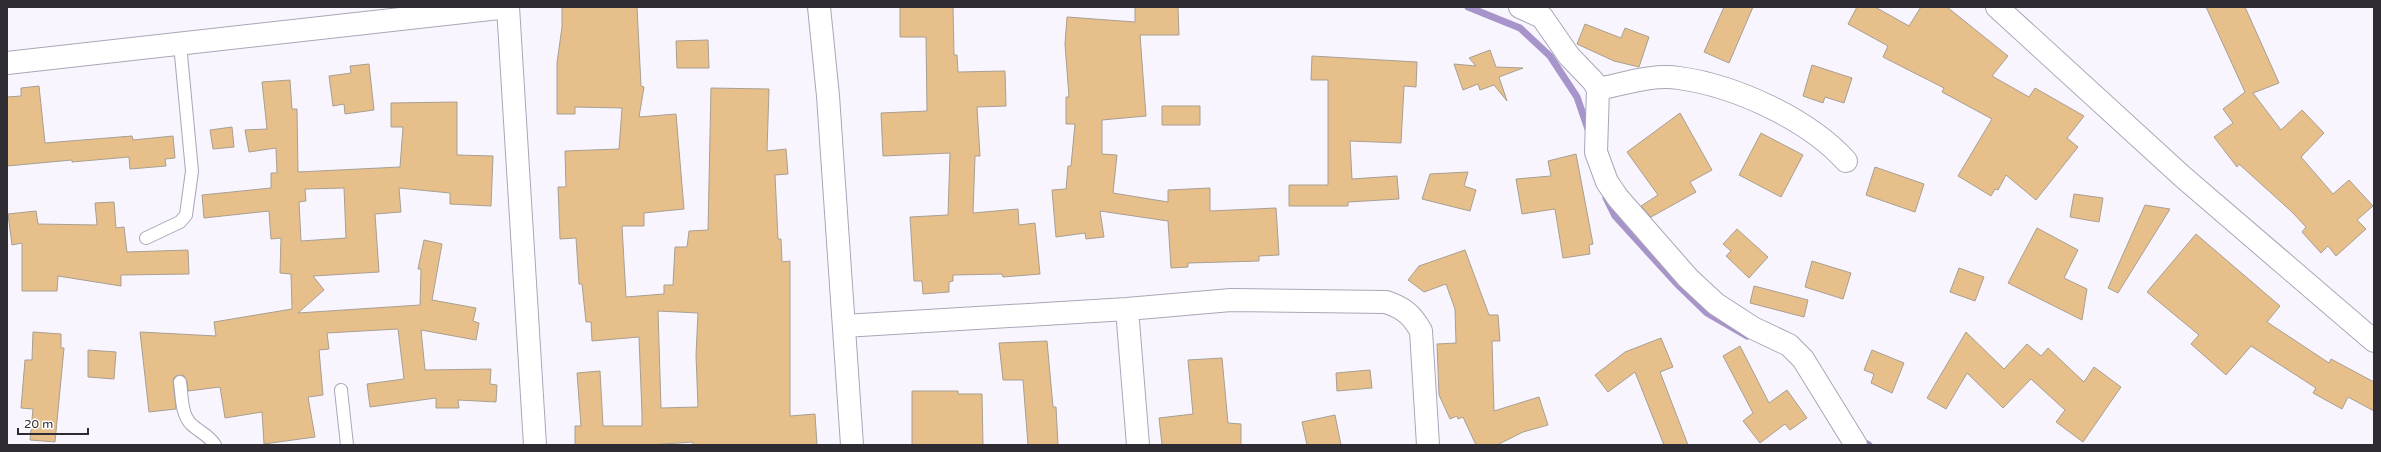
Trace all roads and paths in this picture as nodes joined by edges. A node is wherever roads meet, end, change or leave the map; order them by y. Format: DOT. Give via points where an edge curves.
graph roads {
  1 [pos="508,7"];
  2 [pos="819,7"];
  3 [pos="1520,7"];
  4 [pos="1997,7"];
  5 [pos="180,44"];
  6 [pos="7,63"];
  7 [pos="1598,89"];
  8 [pos="1846,162"];
  9 [pos="146,238"];
  10 [pos="1127,309"];
  11 [pos="844,326"];
  12 [pos="2374,341"];
  13 [pos="180,382"];
  14 [pos="341,390"];
  15 [pos="215,445"];
  16 [pos="348,445"];
  17 [pos="535,445"];
  18 [pos="852,445"];
  19 [pos="1138,445"];
  20 [pos="1428,445"];
  21 [pos="1856,445"];
  1 -- 5 [label="street"];
  1 -- 17 [label="street"];
  2 -- 11 [label="street" via="828,96"];
  3 -- 7 [label="street" via="1542,17 1569,56"];
  4 -- 12 [label="street" via="2183,177"];
  5 -- 6 [label="street"];
  5 -- 9 [label="lane" via="192,171 186,215 180,222"];
  7 -- 8 [label="street" via="1648,78 1679,78 1731,92 1789,116 1832,146"];
  7 -- 21 [label="street" via="1596,152 1607,182 1618,198 1688,278 1716,304 1753,328 1789,345 1803,359"];
  10 -- 11 [label="street"];
  10 -- 19 [label="street"];
  10 -- 20 [label="street" via="1231,300 1386,302 1401,307 1413,317 1420,331"];
  11 -- 18 [label="street"];
  13 -- 15 [label="lane" via="185,414 190,423 208,436"];
  14 -- 16 [label="lane"];
}
